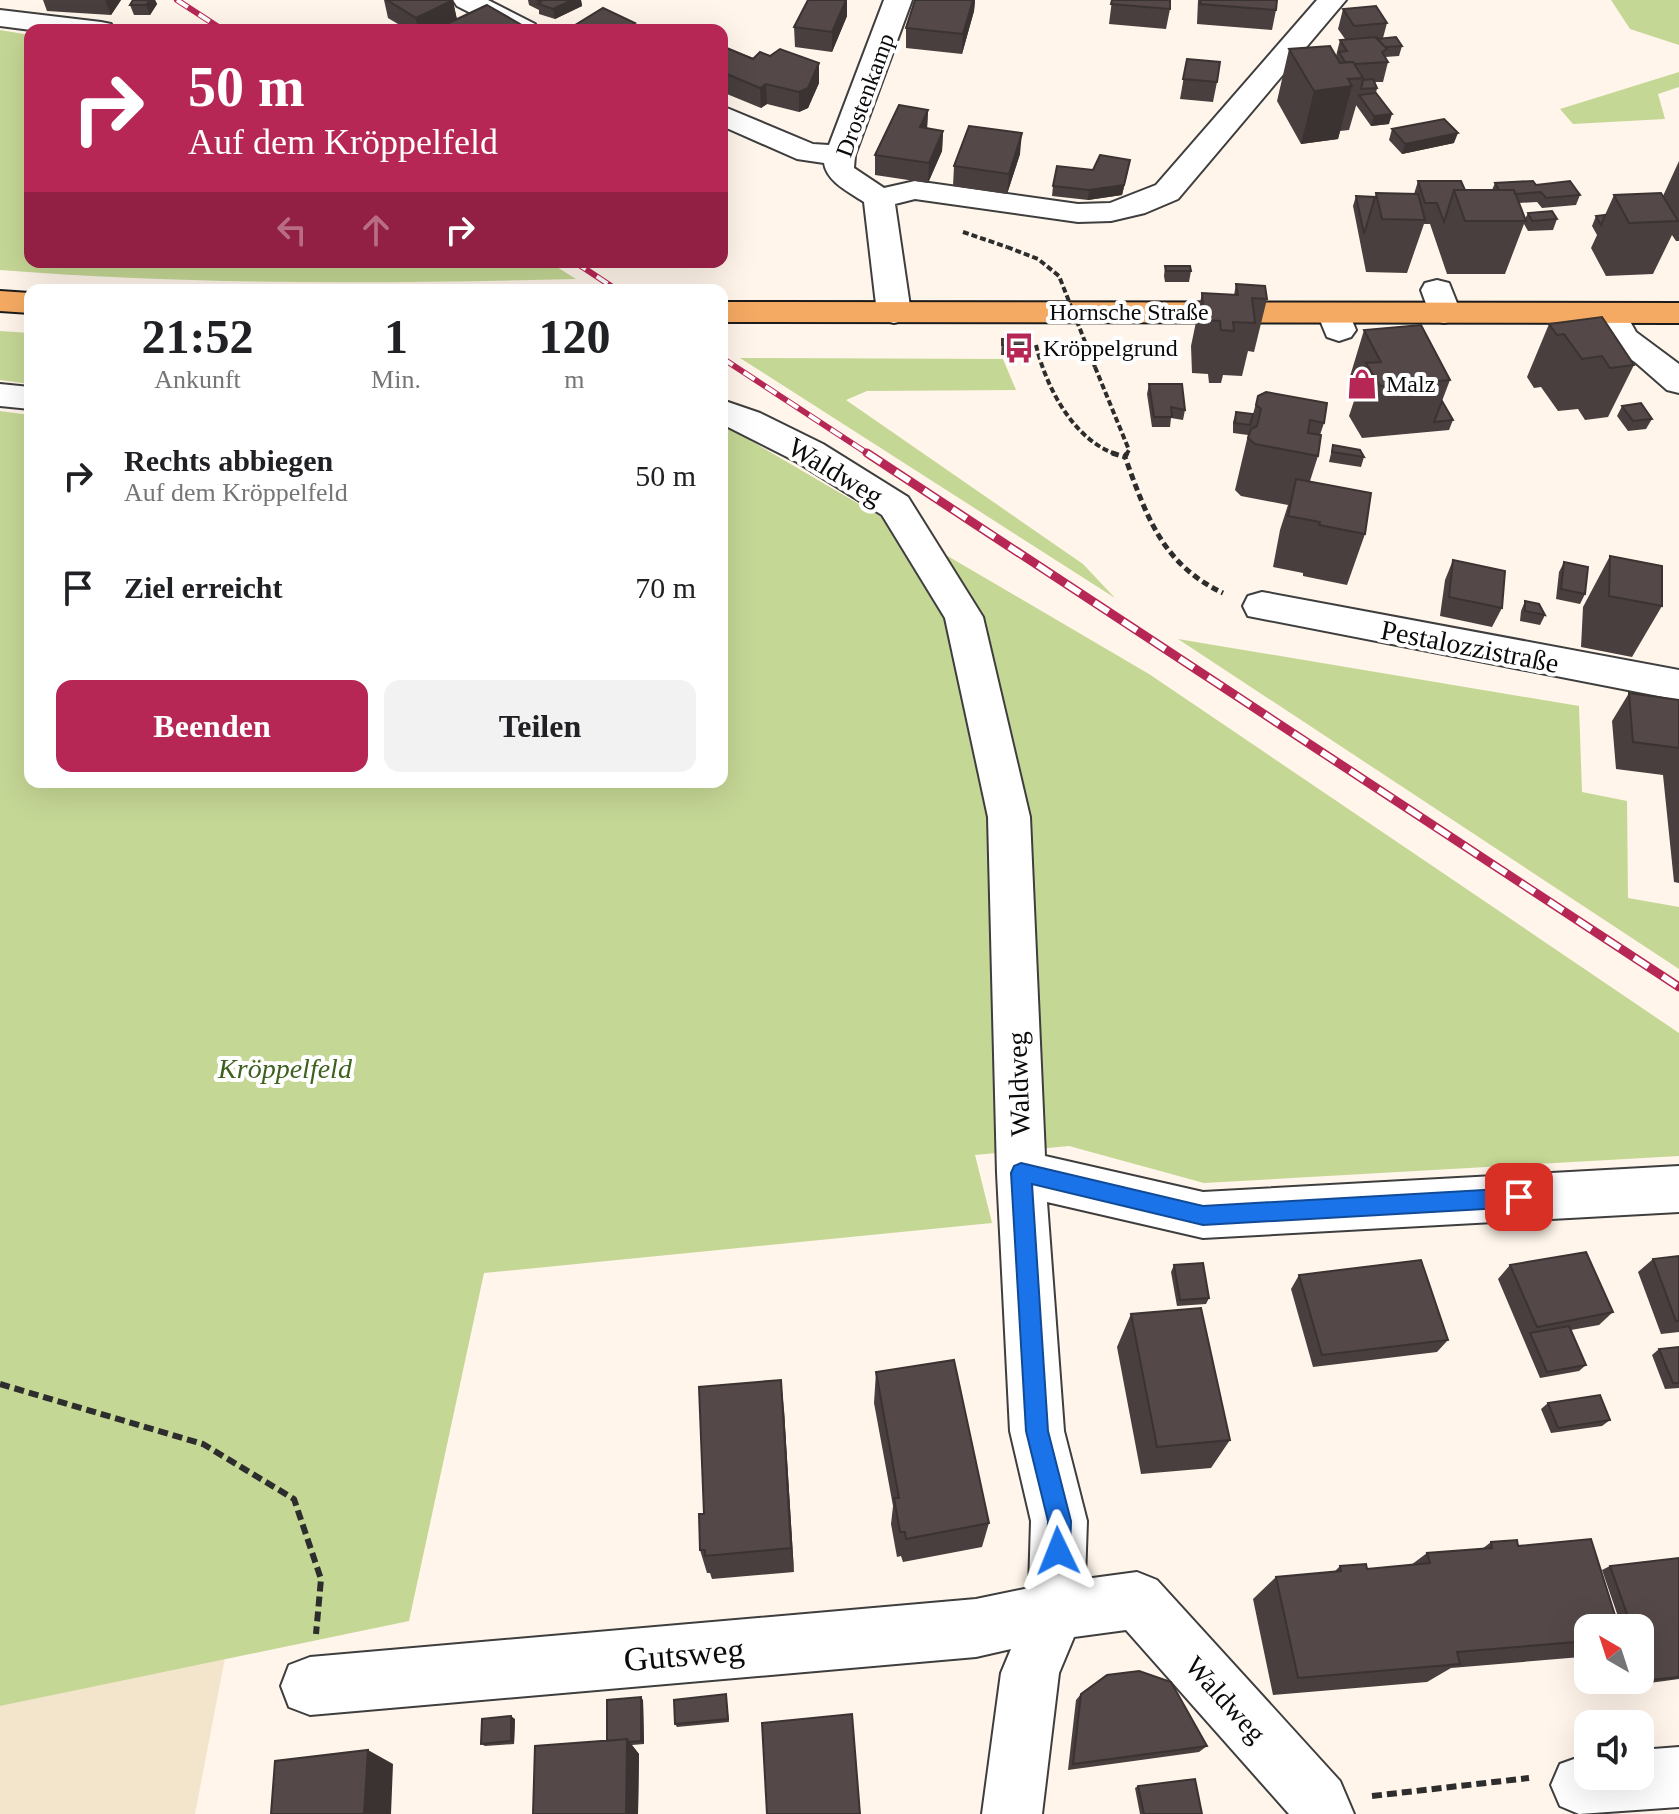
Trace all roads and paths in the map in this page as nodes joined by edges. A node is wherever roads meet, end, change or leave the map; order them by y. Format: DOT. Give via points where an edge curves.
graph roads {
  1 [pos="467,0"];
  2 [pos="898,0"];
  3 [pos="1332,0"];
  4 [pos="0,18"];
  5 [pos="50,24"];
  6 [pos="513,24"];
  7 [pos="728,118"];
  8 [pos="840,155"];
  9 [pos="879,198"];
  10 [pos="1007,247"];
  11 [pos="24,297"];
  12 [pos="0,301"];
  13 [pos="728,312"];
  14 [pos="894,313"];
  15 [pos="1679,313"];
  16 [pos="1610,314"];
  17 [pos="1035,341"];
  18 [pos="1679,382"];
  19 [pos="0,395"];
  20 [pos="24,397"];
  21 [pos="728,414"];
  22 [pos="1125,457"];
  23 [pos="1262,606"];
  24 [pos="1679,685"];
  25 [pos="1021,1173"];
  26 [pos="1679,1189"];
  27 [pos="0,1384"];
  28 [pos="1056,1611"];
  29 [pos="310,1686"];
  30 [pos="1574,1777"];
  31 [pos="1679,1777"];
  32 [pos="1654,1779"];
  33 [pos="1322,1808"];
  34 [pos="1012,1814"];
  1 -- 6 [label="street"];
  2 -- 8 [label="street, Drostenkamp"];
  3 -- 9 [label="street" via="1167,192 1111,212 1078,213 915,190"];
  4 -- 5 [label="street"];
  7 -- 8 [label="street" via="808,153"];
  8 -- 9 [label="street, Drostenkamp" via="843,174"];
  9 -- 14 [label="street"];
  10 -- 22 [label="path, bridge" via="1038,259 1059,276 1129,450"];
  11 -- 12 [label="main road"];
  13 -- 14 [label="main road, Hornsche Straße"];
  14 -- 16 [label="main road, Hornsche Straße" via="1336,322 1440,302"];
  15 -- 16 [label="main road, Hornsche Straße"];
  16 -- 18 [label="street" via="1623,339"];
  17 -- 22 [label="path" via="1038,362 1059,405 1104,450"];
  19 -- 20 [label="street"];
  21 -- 25 [label="street, Waldweg" via="810,453 895,506 964,617 1009,817"];
  22 -- 23 [label="path" via="1146,515 1179,567 1201,585"];
  23 -- 24 [label="street, Pestalozzistraße"];
  25 -- 26 [label="street" via="1203,1215"];
  25 -- 28 [label="street, Waldweg" via="1037,1431 1059,1521"];
  27 -- 29 [label="path" via="203,1444 294,1499 321,1579"];
  28 -- 29 [label="street, Gutsweg" via="976,1628"];
  28 -- 33 [label="street, Waldweg" via="1137,1600"];
  28 -- 34 [label="street" via="1030,1673"];
  30 -- 33 [label="path"];
  31 -- 32 [label="street"];
}
